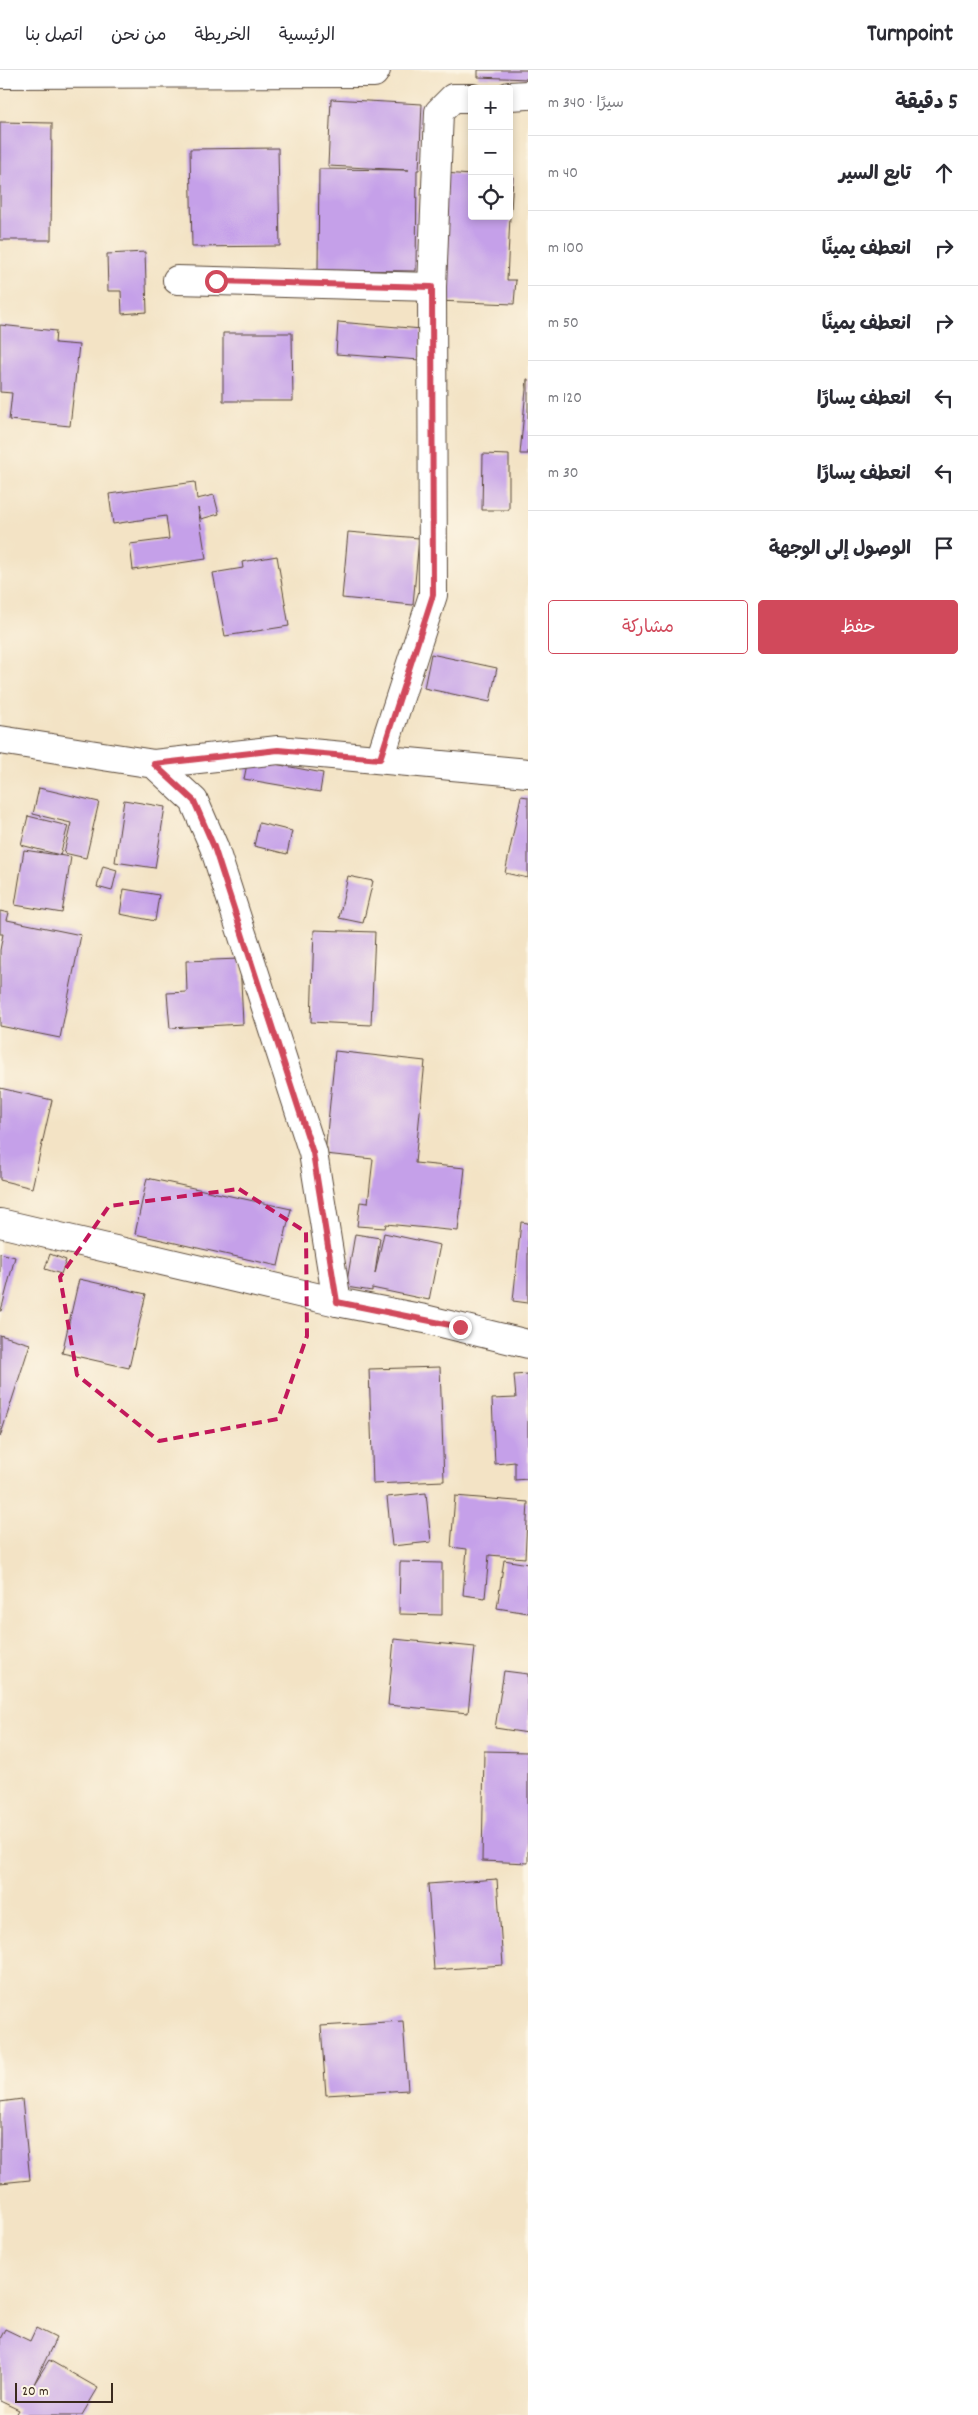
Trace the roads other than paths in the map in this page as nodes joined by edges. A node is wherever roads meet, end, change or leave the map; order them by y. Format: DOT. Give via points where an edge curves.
graph roads {
  1 [pos="376,70"];
  2 [pos="0,74"];
  3 [pos="528,95"];
  4 [pos="513,96"];
  5 [pos="468,98"];
  6 [pos="177,280"];
  7 [pos="432,287"];
  8 [pos="0,740"];
  9 [pos="380,759"];
  10 [pos="154,764"];
  11 [pos="528,773"];
  12 [pos="0,1223"];
  13 [pos="337,1302"];
  14 [pos="528,1344"];
  1 -- 2 [label="street" via="374,73"];
  3 -- 4 [label="street"];
  5 -- 7 [label="street" via="453,98 439,112"];
  6 -- 7 [label="street"];
  7 -- 9 [label="street" via="433,595"];
  8 -- 10 [label="street"];
  9 -- 10 [label="street" via="278,750"];
  9 -- 11 [label="street"];
  10 -- 13 [label="street" via="194,801 214,847 313,1153"];
  12 -- 13 [label="street"];
  13 -- 14 [label="street"];
}
